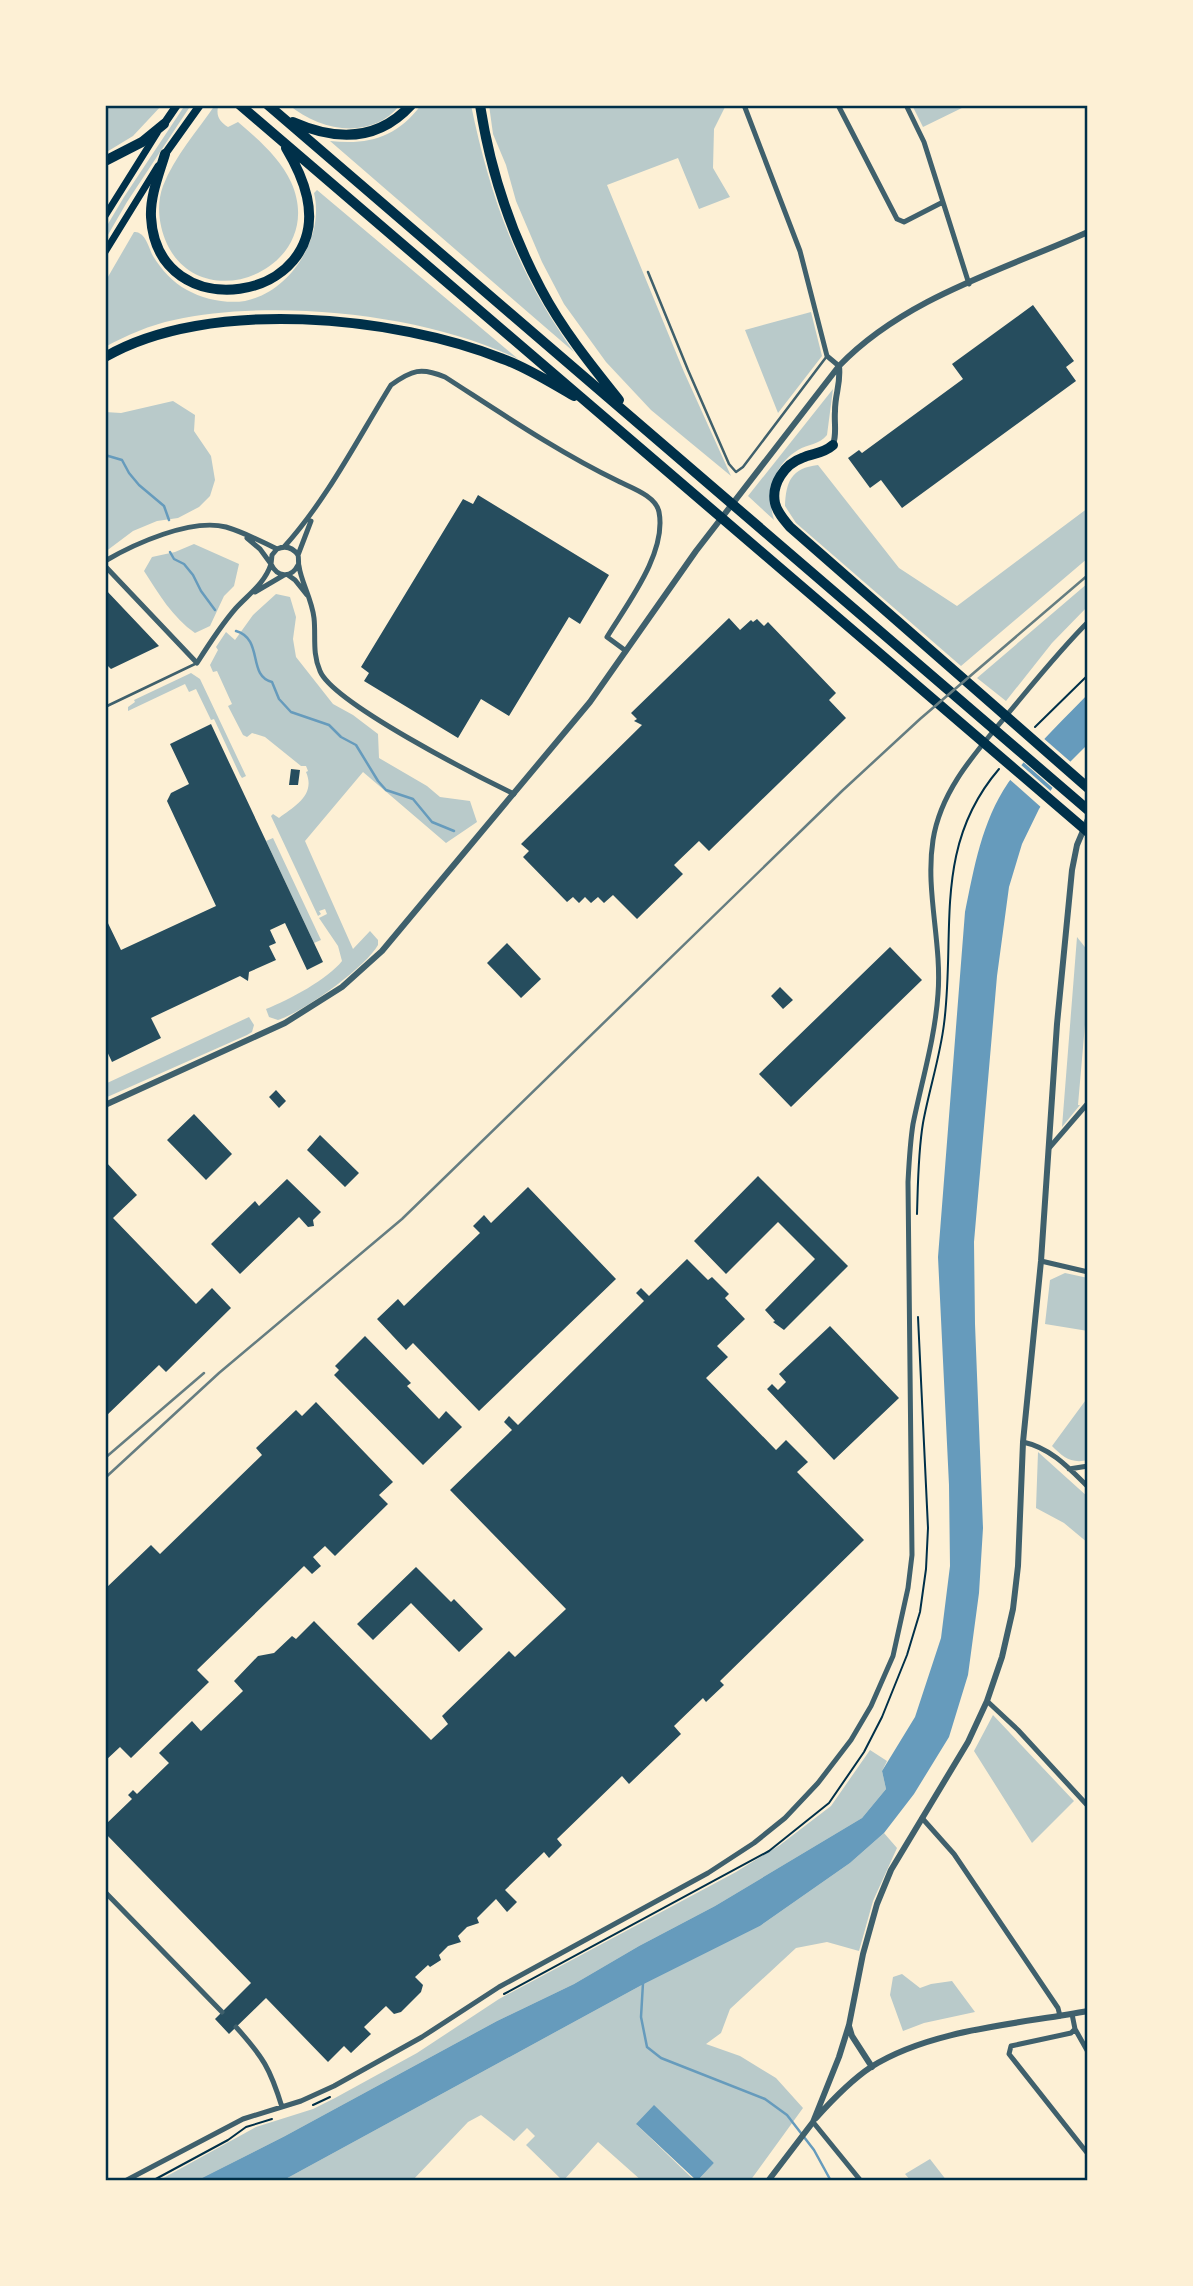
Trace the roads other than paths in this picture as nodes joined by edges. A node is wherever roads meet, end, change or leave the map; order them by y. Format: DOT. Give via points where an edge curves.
graph roads {
  1 [pos="177,105"];
  2 [pos="200,105"];
  3 [pos="240,105"];
  4 [pos="268,105"];
  5 [pos="411,105"];
  6 [pos="480,105"];
  7 [pos="744,105"];
  8 [pos="838,105"];
  9 [pos="906,105"];
  10 [pos="284,118"];
  11 [pos="164,124"];
  12 [pos="282,141"];
  13 [pos="165,154"];
  14 [pos="105,161"];
  15 [pos="943,202"];
  16 [pos="105,216"];
  17 [pos="1088,232"];
  18 [pos="105,252"];
  19 [pos="648,272"];
  20 [pos="969,284"];
  21 [pos="105,356"];
  22 [pos="827,356"];
  23 [pos="839,366"];
  24 [pos="590,405"];
  25 [pos="632,417"];
  26 [pos="833,445"];
  27 [pos="317,508"];
  28 [pos="242,533"];
  29 [pos="284,547"];
  30 [pos="277,549"];
  31 [pos="298,555"];
  32 [pos="105,564"];
  33 [pos="271,564"];
  34 [pos="298,565"];
  35 [pos="286,575"];
  36 [pos="249,596"];
  37 [pos="311,601"];
  38 [pos="1088,622"];
  39 [pos="626,651"];
  40 [pos="197,663"];
  41 [pos="105,707"];
  42 [pos="1088,788"];
  43 [pos="514,794"];
  44 [pos="1088,810"];
  45 [pos="1088,819"];
  46 [pos="1088,832"];
  47 [pos="1088,1103"];
  48 [pos="105,1105"];
  49 [pos="1049,1147"];
  50 [pos="1041,1261"];
  51 [pos="1088,1272"];
  52 [pos="1023,1442"];
  53 [pos="1088,1466"];
  54 [pos="1069,1469"];
  55 [pos="1088,1487"];
  56 [pos="987,1701"];
  57 [pos="1088,1806"];
  58 [pos="922,1818"];
  59 [pos="105,1892"];
  60 [pos="1088,2011"];
  61 [pos="222,2012"];
  62 [pos="1072,2014"];
  63 [pos="1060,2016"];
  64 [pos="849,2025"];
  65 [pos="236,2027"];
  66 [pos="1075,2029"];
  67 [pos="1088,2052"];
  68 [pos="872,2067"];
  69 [pos="282,2107"];
  70 [pos="811,2124"];
  71 [pos="1088,2154"];
  72 [pos="125,2181"];
  73 [pos="768,2181"];
  74 [pos="861,2181"];
  1 -- 11 [label="main road"];
  2 -- 13 [label="main road"];
  3 -- 12 [label="highway"];
  4 -- 10 [label="highway"];
  5 -- 10 [label="highway" via="386,127 355,135 322,133"];
  6 -- 25 [label="highway" via="487,151 502,199 542,291 584,356"];
  7 -- 22 [label="street" via="800,251"];
  8 -- 15 [label="street" via="897,219 904,222"];
  9 -- 15 [label="street"];
  10 -- 25 [label="highway"];
  11 -- 14 [label="highway" via="142,142"];
  11 -- 16 [label="main road"];
  12 -- 13 [label="highway" via="308,199 304,239 286,268 241,290 206,289 176,271 165,258 151,219"];
  12 -- 24 [label="highway"];
  13 -- 18 [label="main road"];
  15 -- 20 [label="street"];
  17 -- 20 [label="street"];
  19 -- 22 [label="lane" via="736,472"];
  20 -- 23 [label="street" via="879,330"];
  21 -- 24 [label="highway" via="141,339 216,322 348,324 433,338 505,359"];
  22 -- 23 [label="street"];
  23 -- 26 [label="street"];
  23 -- 39 [label="street" via="696,551"];
  24 -- 46 [label="highway"];
  25 -- 44 [label="highway"];
  26 -- 42 [label="highway" via="791,463 782,474 775,502 780,515"];
  27 -- 29 [label="street"];
  27 -- 31 [label="street"];
  27 -- 39 [label="street" via="391,384 408,373 428,370 445,377 593,469 645,494 659,509 660,529 650,563 607,637"];
  28 -- 30 [label="street"];
  28 -- 32 [label="street" via="225,527 194,527 138,544"];
  28 -- 33 [label="street"];
  29 -- 30 [label="street"];
  29 -- 31 [label="street"];
  30 -- 33 [label="street"];
  31 -- 34 [label="street"];
  32 -- 40 [label="street"];
  33 -- 35 [label="street" via="277,573"];
  33 -- 36 [label="street"];
  34 -- 35 [label="street"];
  34 -- 37 [label="street"];
  35 -- 36 [label="street"];
  35 -- 37 [label="street"];
  36 -- 40 [label="street"];
  37 -- 43 [label="street" via="314,650 321,674 341,696"];
  38 -- 69 [label="street" via="1046,666 957,777 942,806 933,839 939,992 913,1127 908,1182 912,1555 893,1657 871,1706 818,1783 785,1818 732,1859 499,1987 334,2086"];
  39 -- 43 [label="street"];
  40 -- 41 [label="lane"];
  43 -- 48 [label="street" via="401,930 342,987 276,1027"];
  45 -- 49 [label="street" via="1072,870"];
  47 -- 49 [label="street"];
  49 -- 50 [label="street"];
  50 -- 51 [label="street"];
  50 -- 52 [label="street"];
  52 -- 54 [label="street" via="1051,1453"];
  52 -- 56 [label="street" via="1013,1609"];
  53 -- 54 [label="street"];
  54 -- 55 [label="street"];
  56 -- 57 [label="street"];
  56 -- 58 [label="street"];
  58 -- 63 [label="street" via="954,1854"];
  58 -- 64 [label="street" via="877,1903"];
  59 -- 61 [label="street"];
  60 -- 62 [label="street"];
  62 -- 63 [label="street"];
  62 -- 66 [label="street"];
  63 -- 68 [label="street" via="937,2038"];
  64 -- 68 [label="street"];
  64 -- 70 [label="street"];
  65 -- 69 [label="street" via="262,2056"];
  66 -- 67 [label="street"];
  66 -- 71 [label="street" via="1011,2046 1009,2054"];
  68 -- 70 [label="street"];
  69 -- 72 [label="street" via="222,2128"];
  70 -- 73 [label="street"];
  70 -- 74 [label="street"];
}
